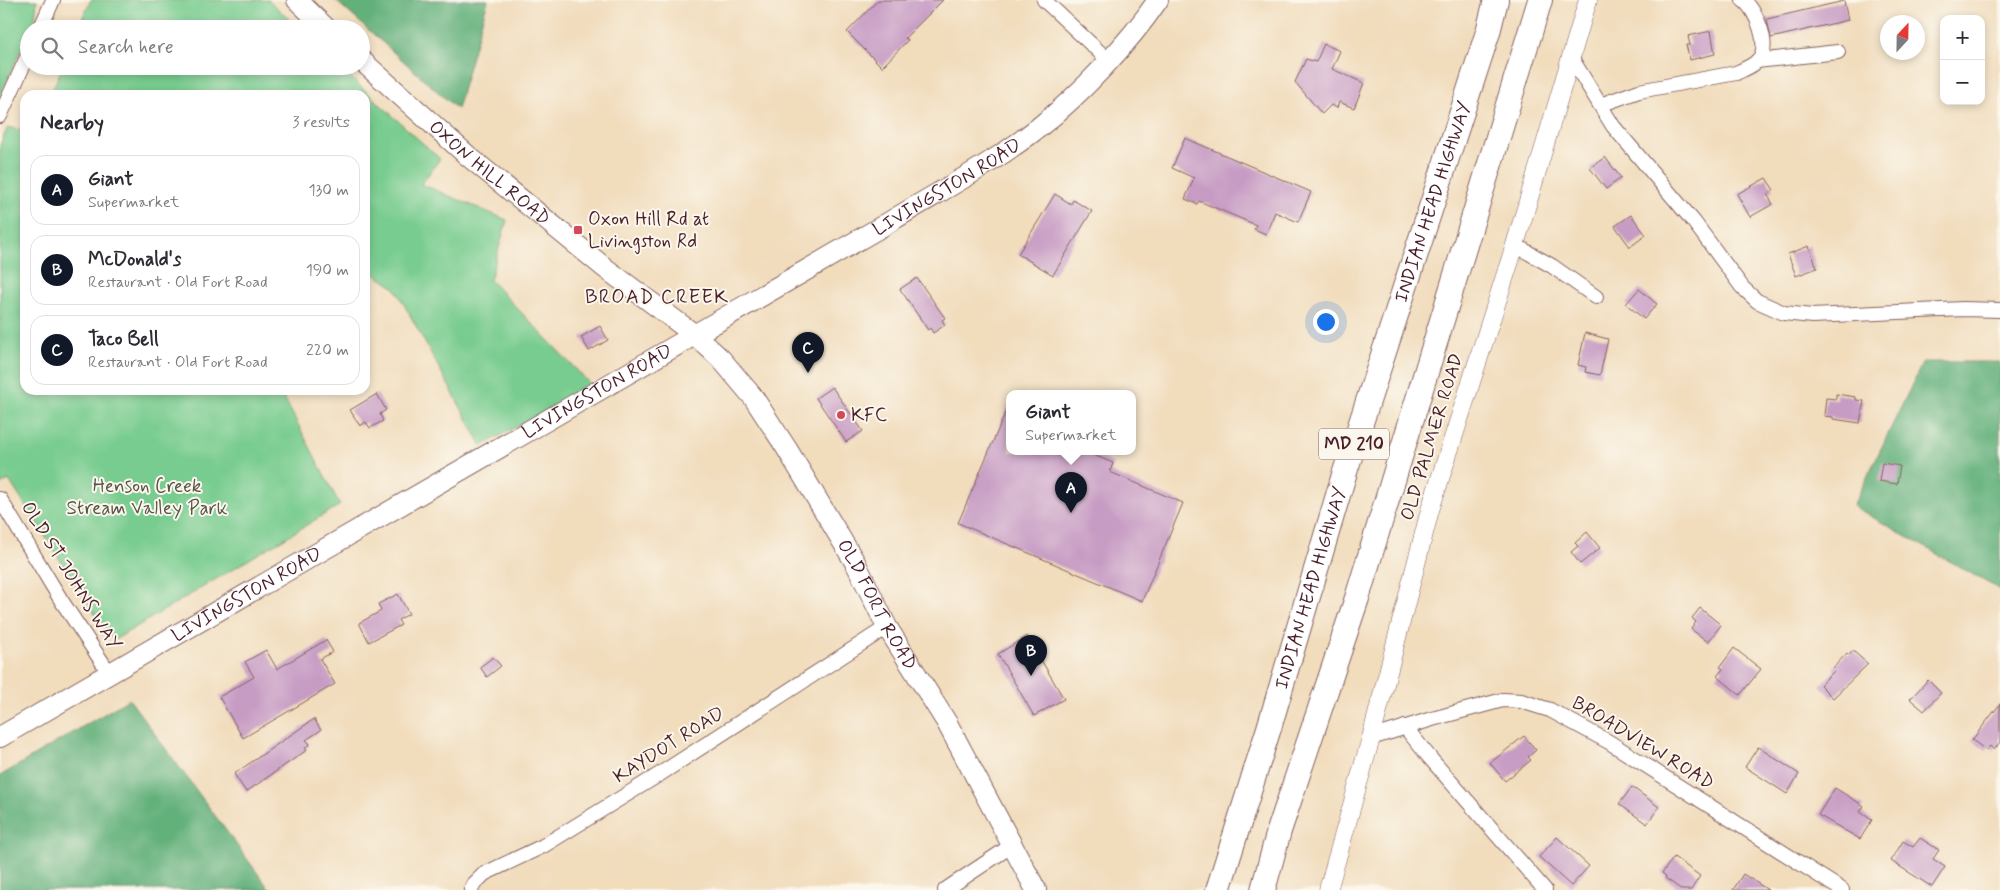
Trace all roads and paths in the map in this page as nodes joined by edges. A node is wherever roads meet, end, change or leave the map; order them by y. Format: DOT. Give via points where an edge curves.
graph roads {
  1 [pos="53,0"];
  2 [pos="297,0"];
  3 [pos="1044,0"];
  4 [pos="1158,0"];
  5 [pos="1496,0"];
  6 [pos="1540,0"];
  7 [pos="1588,0"];
  8 [pos="1743,0"];
  9 [pos="44,20"];
  10 [pos="318,20"];
  11 [pos="1838,52"];
  12 [pos="1572,59"];
  13 [pos="1108,60"];
  14 [pos="1757,61"];
  15 [pos="370,68"];
  16 [pos="20,73"];
  17 [pos="1600,105"];
  18 [pos="0,116"];
  19 [pos="1515,245"];
  20 [pos="1596,297"];
  21 [pos="2000,310"];
  22 [pos="694,335"];
  23 [pos="0,499"];
  24 [pos="887,627"];
  25 [pos="110,674"];
  26 [pos="1405,727"];
  27 [pos="0,737"];
  28 [pos="1371,738"];
  29 [pos="1232,844"];
  30 [pos="1011,846"];
  31 [pos="471,890"];
  32 [pos="945,890"];
  33 [pos="1036,890"];
  34 [pos="1210,890"];
  35 [pos="1218,890"];
  36 [pos="1262,890"];
  37 [pos="1328,890"];
  38 [pos="1545,890"];
  39 [pos="1842,890"];
  1 -- 9 [label="street"];
  2 -- 10 [label="main road"];
  3 -- 13 [label="street"];
  4 -- 13 [label="main road, LIVINGSTON ROAD"];
  5 -- 29 [label="highway, INDIAN HEAD HIGHWAY / MD 210" via="1344,475"];
  6 -- 36 [label="highway, MD 210" via="1357,598"];
  7 -- 12 [label="street, OLD PALMER ROAD"];
  8 -- 14 [label="street" via="1750,5 1762,30 1764,46"];
  11 -- 14 [label="street"];
  12 -- 17 [label="street"];
  12 -- 19 [label="street, OLD PALMER ROAD"];
  13 -- 22 [label="main road, LIVINGSTON ROAD" via="1071,100 1009,149"];
  14 -- 17 [label="street" via="1736,73 1647,89"];
  15 -- 22 [label="main road, OXON HILL ROAD" via="468,156 605,268"];
  16 -- 18 [label="street"];
  17 -- 21 [label="street" via="1613,126 1694,222 1742,287 1757,301 1784,312 1812,316"];
  19 -- 20 [label="street"];
  19 -- 28 [label="street, OLD PALMER ROAD" via="1430,510"];
  22 -- 24 [label="main road, OLD FORT ROAD" via="721,359 752,397 787,449 856,564"];
  22 -- 25 [label="main road, LIVINGSTON ROAD"];
  23 -- 25 [label="street, OLD ST JOHNS WAY"];
  24 -- 30 [label="main road, OLD FORT ROAD" via="946,723"];
  24 -- 31 [label="street, KAYDOT ROAD" via="543,846 484,874"];
  25 -- 27 [label="main road, LIVINGSTON ROAD"];
  26 -- 28 [label="street, BROADVIEW ROAD"];
  26 -- 38 [label="street"];
  26 -- 39 [label="street, BROADVIEW ROAD" via="1503,700 1521,701 1550,710 1609,742"];
  28 -- 37 [label="street, OLD PALMER ROAD"];
  29 -- 34 [label="highway"];
  29 -- 35 [label="highway, INDIAN HEAD HIGHWAY / MD 210"];
  30 -- 32 [label="street"];
  30 -- 33 [label="main road, OLD FORT ROAD"];
}
